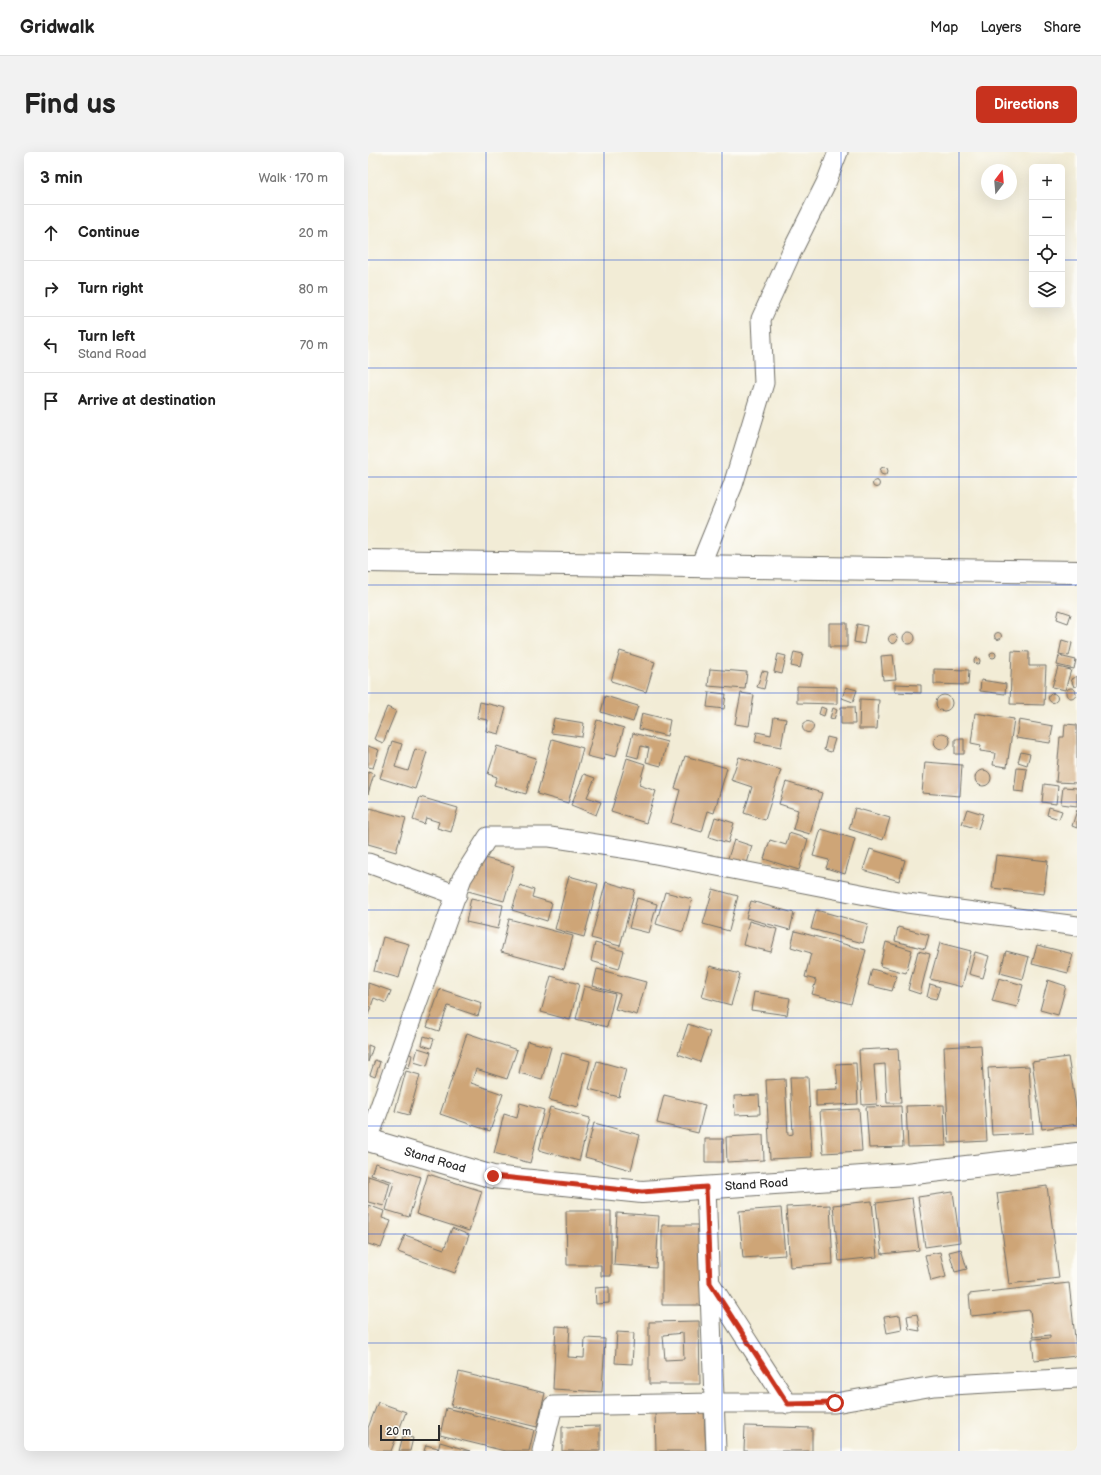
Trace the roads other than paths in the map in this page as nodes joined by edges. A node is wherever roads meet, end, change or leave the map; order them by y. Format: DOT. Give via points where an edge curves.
graph roads {
  1 [pos="838,152"];
  2 [pos="368,561"];
  3 [pos="700,566"];
  4 [pos="1077,572"];
  5 [pos="368,863"];
  6 [pos="456,895"];
  7 [pos="1077,926"];
  8 [pos="368,1140"];
  9 [pos="1077,1154"];
  10 [pos="706,1187"];
  11 [pos="710,1283"];
  12 [pos="1077,1378"];
  13 [pos="714,1403"];
  14 [pos="788,1404"];
  15 [pos="542,1451"];
  16 [pos="716,1451"];
  1 -- 3 [label="street" via="826,183 790,253 761,319 764,383 733,485"];
  2 -- 3 [label="main road"];
  3 -- 4 [label="main road"];
  5 -- 6 [label="street"];
  6 -- 7 [label="street" via="462,878 488,837 550,837 635,850 907,903"];
  6 -- 8 [label="street"];
  8 -- 10 [label="main road, Stand Road" via="493,1176 642,1192"];
  9 -- 10 [label="main road, Stand Road" via="906,1174"];
  10 -- 11 [label="street"];
  11 -- 13 [label="street"];
  11 -- 14 [label="street"];
  12 -- 14 [label="street" via="934,1386 835,1403"];
  13 -- 14 [label="street"];
  13 -- 15 [label="street" via="553,1406"];
  13 -- 16 [label="street"];
}
